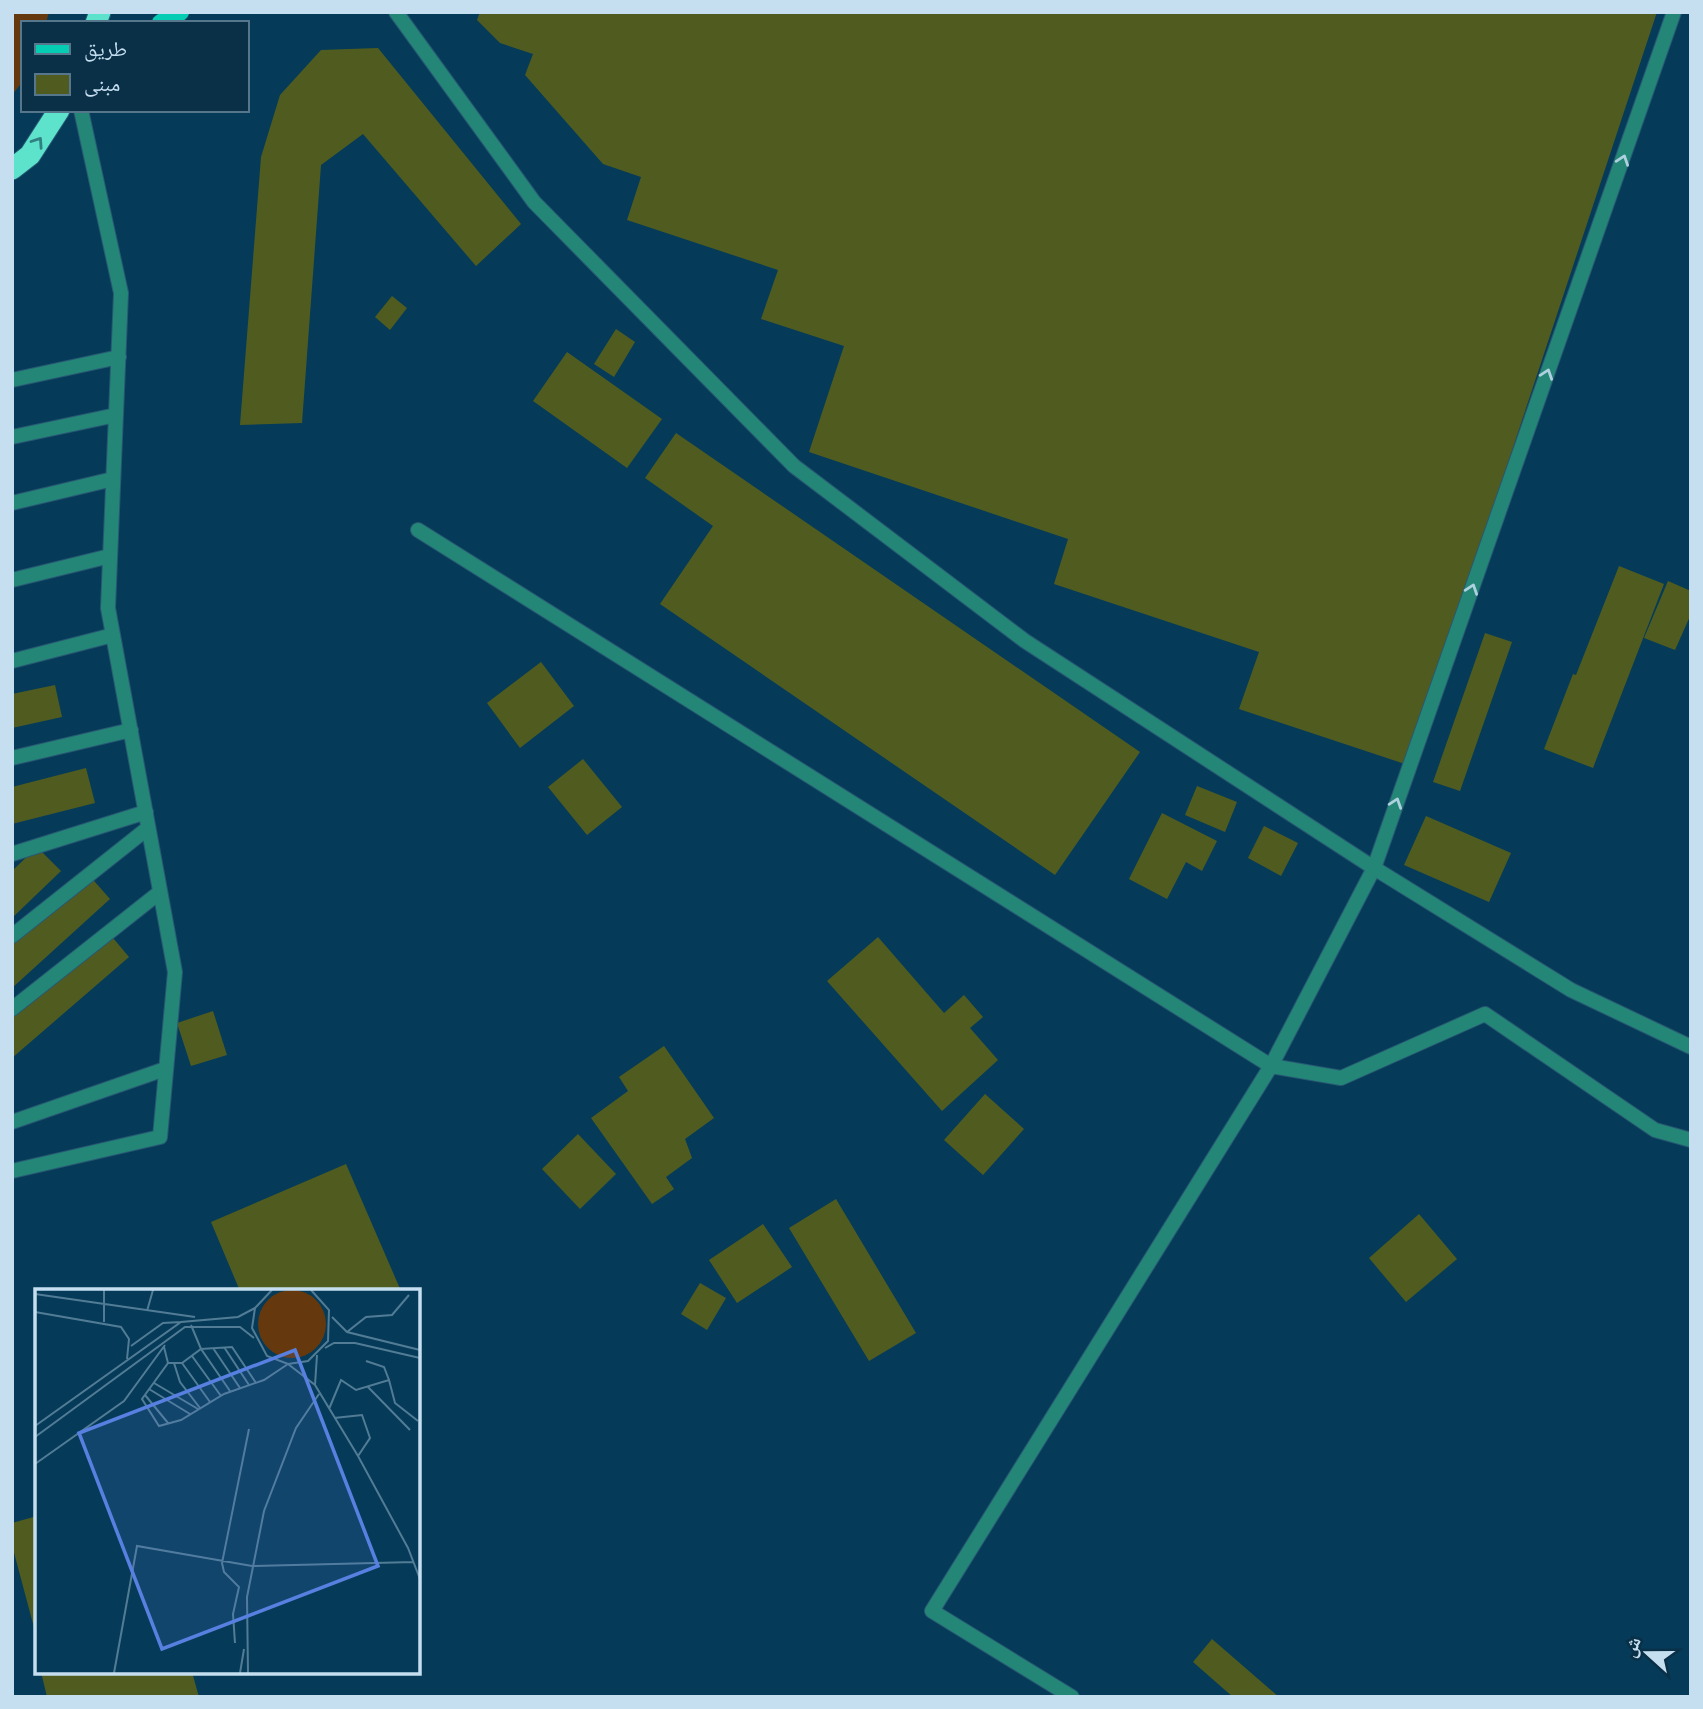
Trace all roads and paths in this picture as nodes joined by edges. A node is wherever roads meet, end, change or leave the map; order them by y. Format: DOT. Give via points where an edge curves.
graph roads {
  1 [pos="180,12"];
  2 [pos="396,12"];
  3 [pos="1674,12"];
  4 [pos="164,21"];
  5 [pos="58,112"];
  6 [pos="81,112"];
  7 [pos="12,169"];
  8 [pos="119,357"];
  9 [pos="12,380"];
  10 [pos="116,415"];
  11 [pos="12,437"];
  12 [pos="113,479"];
  13 [pos="12,503"];
  14 [pos="418,530"];
  15 [pos="110,556"];
  16 [pos="12,580"];
  17 [pos="113,635"];
  18 [pos="12,661"];
  19 [pos="131,730"];
  20 [pos="12,758"];
  21 [pos="146,812"];
  22 [pos="149,828"];
  23 [pos="12,854"];
  24 [pos="1374,868"];
  25 [pos="160,892"];
  26 [pos="12,936"];
  27 [pos="12,1009"];
  28 [pos="1691,1047"];
  29 [pos="1271,1066"];
  30 [pos="165,1069"];
  31 [pos="12,1122"];
  32 [pos="1691,1140"];
  33 [pos="12,1171"];
  34 [pos="1072,1697"];
  1 -- 4 [label="main road"];
  2 -- 24 [label="street" via="534,202 794,466 1025,641"];
  24 -- 3 [label="street, one-way"];
  7 -- 5 [label="highway, one-way" via="30,155"];
  6 -- 8 [label="street" via="121,293"];
  8 -- 9 [label="street"];
  8 -- 10 [label="street"];
  10 -- 11 [label="street"];
  10 -- 12 [label="street"];
  12 -- 13 [label="street"];
  12 -- 15 [label="street"];
  14 -- 29 [label="street"];
  15 -- 16 [label="street"];
  15 -- 17 [label="street" via="108,608"];
  17 -- 18 [label="street"];
  17 -- 19 [label="street"];
  19 -- 20 [label="street"];
  19 -- 21 [label="street"];
  21 -- 22 [label="street"];
  21 -- 23 [label="street"];
  22 -- 25 [label="street"];
  22 -- 26 [label="street"];
  24 -- 28 [label="street" via="1571,990"];
  24 -- 29 [label="street"];
  25 -- 27 [label="street"];
  25 -- 30 [label="street" via="175,972"];
  29 -- 32 [label="street" via="1341,1078 1485,1014 1655,1130"];
  29 -- 34 [label="street" via="932,1611"];
  30 -- 31 [label="street"];
  30 -- 33 [label="street" via="160,1137"];
}
